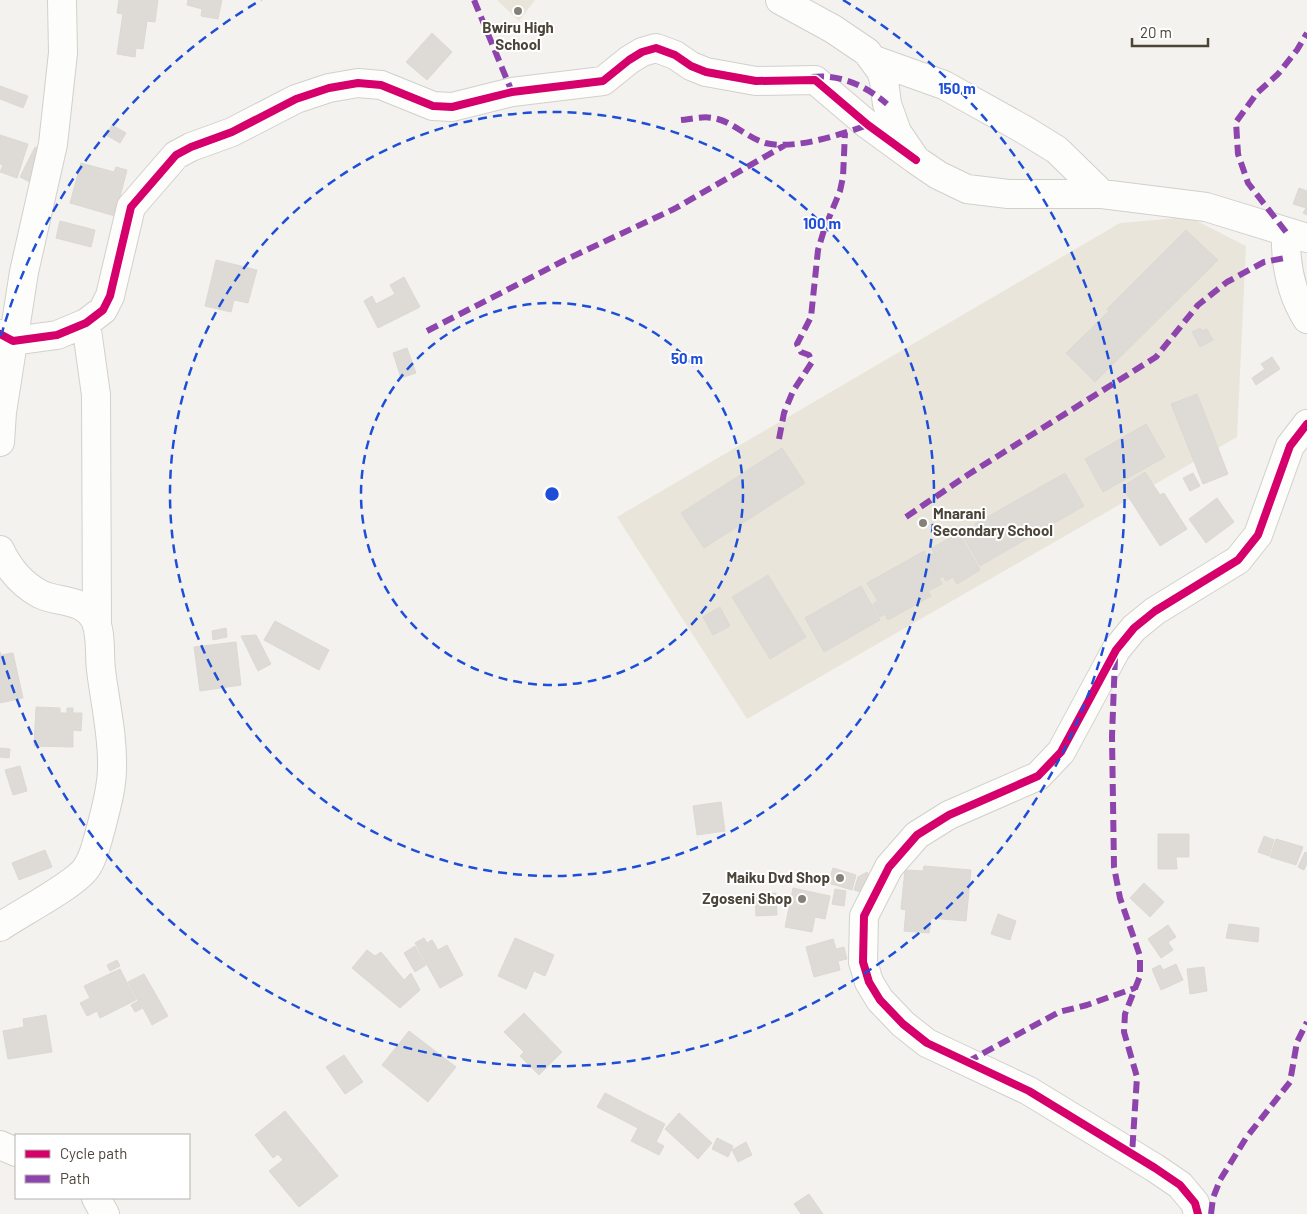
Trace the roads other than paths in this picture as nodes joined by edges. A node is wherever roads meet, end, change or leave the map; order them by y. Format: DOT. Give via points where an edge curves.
graph roads {
  1 [pos="62,0"];
  2 [pos="780,0"];
  3 [pos="874,60"];
  4 [pos="916,160"];
  5 [pos="1102,194"];
  6 [pos="1297,235"];
  7 [pos="1307,319"];
  8 [pos="86,323"];
  9 [pos="6,338"];
  10 [pos="1307,424"];
  11 [pos="0,442"];
  12 [pos="0,550"];
  13 [pos="97,626"];
  14 [pos="12,911"];
  15 [pos="0,926"];
  16 [pos="0,1145"];
  17 [pos="15,1152"];
  18 [pos="97,1199"];
  19 [pos="105,1214"];
  20 [pos="1198,1214"];
  1 -- 9 [label="street" via="63,53 53,144"];
  2 -- 3 [label="street" via="856,43"];
  3 -- 4 [label="street" via="884,81 887,104 897,132"];
  3 -- 5 [label="street" via="944,86 1023,129 1057,150"];
  4 -- 5 [label="street" via="967,189 1008,194"];
  4 -- 8 [label="street" via="815,80 756,81 706,72 656,48 642,52 603,81 512,92 452,107 433,106 381,85 358,83 330,88 296,99 228,135 191,147 176,156 131,207 110,296 103,310"];
  5 -- 6 [label="street" via="1206,207"];
  6 -- 7 [label="street" via="1286,258 1288,274"];
  8 -- 9 [label="street" via="57,335"];
  8 -- 13 [label="street" via="96,396"];
  9 -- 11 [label="street"];
  10 -- 20 [label="street" via="1290,446 1258,535 1238,560 1155,611 1134,628 1116,650 1061,752 1038,776 949,815 917,835 889,867 864,916 863,962 869,982 880,1000 904,1024 927,1043 1029,1091 1155,1168 1180,1185"];
  12 -- 13 [label="street" via="18,579 41,594 86,608"];
  13 -- 14 [label="street" via="112,769 99,835 87,868 72,882"];
  14 -- 15 [label="street"];
  16 -- 17 [label="street"];
  18 -- 19 [label="street"];
}
